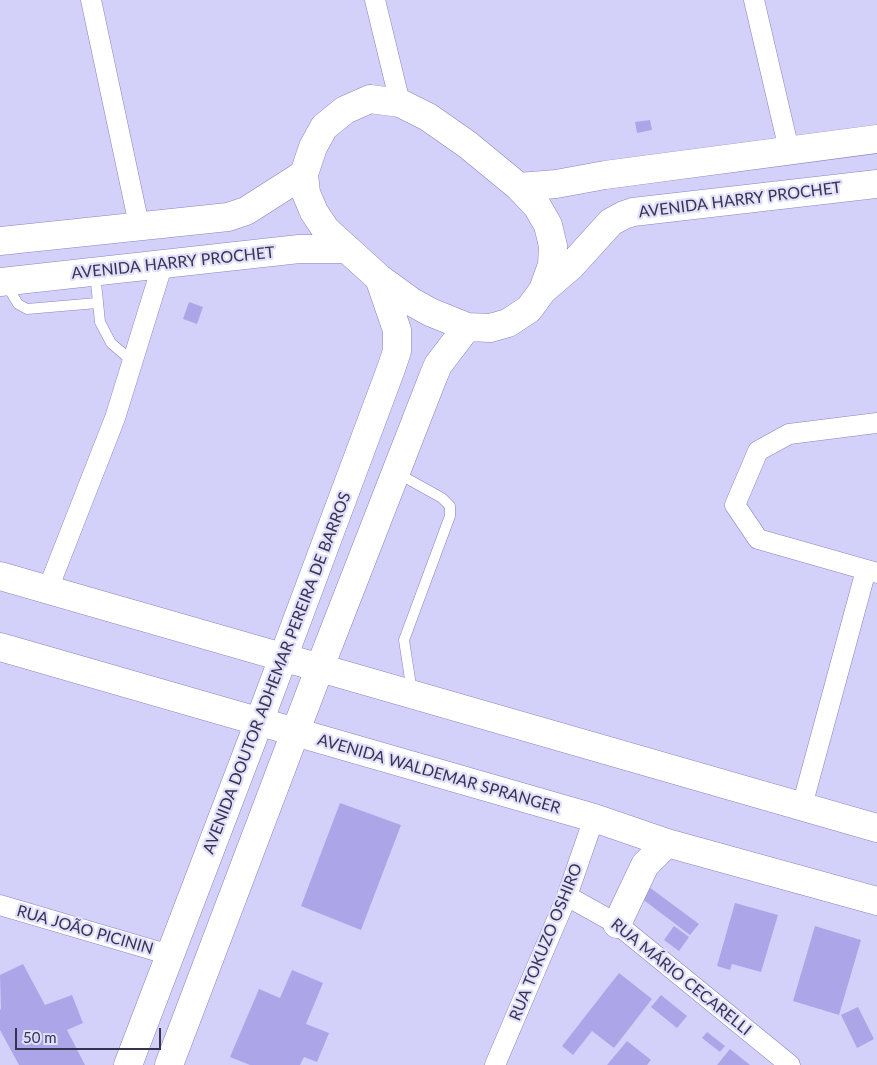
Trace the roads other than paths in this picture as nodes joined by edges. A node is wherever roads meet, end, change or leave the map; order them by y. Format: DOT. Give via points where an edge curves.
graph roads {
  1 [pos="91,0"];
  2 [pos="375,0"];
  3 [pos="754,0"];
  4 [pos="400,103"];
  5 [pos="877,139"];
  6 [pos="789,150"];
  7 [pos="304,174"];
  8 [pos="877,184"];
  9 [pos="519,186"];
  10 [pos="139,225"];
  11 [pos="0,241"];
  12 [pos="346,249"];
  13 [pos="164,263"];
  14 [pos="94,271"];
  15 [pos="379,278"];
  16 [pos="2,282"];
  17 [pos="543,290"];
  18 [pos="97,303"];
  19 [pos="467,327"];
  20 [pos="133,362"];
  21 [pos="877,423"];
  22 [pos="396,472"];
  23 [pos="871,571"];
  24 [pos="0,576"];
  25 [pos="48,589"];
  26 [pos="0,647"];
  27 [pos="283,657"];
  28 [pos="320,667"];
  29 [pos="413,693"];
  30 [pos="259,722"];
  31 [pos="295,733"];
  32 [pos="802,806"];
  33 [pos="594,818"];
  34 [pos="877,828"];
  35 [pos="667,843"];
  36 [pos="567,896"];
  37 [pos="877,901"];
  38 [pos="0,905"];
  39 [pos="617,924"];
  40 [pos="170,955"];
  41 [pos="128,1065"];
  42 [pos="169,1065"];
  43 [pos="495,1065"];
  44 [pos="790,1065"];
  1 -- 10 [label="street"];
  2 -- 4 [label="street"];
  3 -- 6 [label="street"];
  4 -- 7 [label="street" via="370,99 345,110 324,127 312,147"];
  4 -- 9 [label="street" via="428,117"];
  5 -- 6 [label="street"];
  6 -- 9 [label="street" via="556,184"];
  7 -- 10 [label="street" via="246,211 228,217"];
  7 -- 12 [label="street" via="306,193 314,212 326,230"];
  8 -- 17 [label="street, AVENIDA HARRY PROCHET" via="628,213 611,222 571,266"];
  9 -- 17 [label="street" via="537,206 548,225 553,246 552,265"];
  10 -- 11 [label="street"];
  12 -- 13 [label="street, AVENIDA HARRY PROCHET" via="300,249"];
  12 -- 15 [label="street"];
  13 -- 14 [label="street, AVENIDA HARRY PROCHET"];
  13 -- 20 [label="street"];
  14 -- 16 [label="street, AVENIDA HARRY PROCHET"];
  14 -- 18 [label="lane"];
  15 -- 19 [label="street" via="412,302"];
  15 -- 27 [label="street, AVENIDA DOUTOR ADHEMAR PEREIRA DE BARROS" via="397,330 397,350"];
  16 -- 18 [label="lane" via="18,304 27,309"];
  17 -- 19 [label="street" via="528,309 508,323 490,328"];
  18 -- 20 [label="lane" via="100,322 111,343"];
  19 -- 22 [label="street" via="438,365"];
  20 -- 25 [label="street" via="115,418"];
  21 -- 23 [label="street" via="789,434 758,451 735,505 758,539"];
  22 -- 28 [label="street"];
  22 -- 29 [label="lane" via="436,494 450,506 450,516 404,640"];
  23 -- 32 [label="street"];
  24 -- 25 [label="street"];
  25 -- 27 [label="street"];
  26 -- 30 [label="street, AVENIDA WALDEMAR SPRANGER"];
  27 -- 28 [label="street"];
  27 -- 30 [label="street, AVENIDA DOUTOR ADHEMAR PEREIRA DE BARROS"];
  28 -- 29 [label="street"];
  28 -- 31 [label="street"];
  29 -- 32 [label="street"];
  30 -- 31 [label="street, AVENIDA WALDEMAR SPRANGER"];
  30 -- 40 [label="street, AVENIDA DOUTOR ADHEMAR PEREIRA DE BARROS"];
  31 -- 33 [label="street, AVENIDA WALDEMAR SPRANGER"];
  31 -- 42 [label="street"];
  32 -- 34 [label="street"];
  33 -- 35 [label="street, AVENIDA WALDEMAR SPRANGER"];
  33 -- 36 [label="street, RUA TOKUZO OSHIRO"];
  35 -- 37 [label="street, AVENIDA WALDEMAR SPRANGER"];
  35 -- 39 [label="street" via="645,864"];
  36 -- 39 [label="street, RUA MÁRIO CECARELLI"];
  36 -- 43 [label="street, RUA TOKUZO OSHIRO"];
  38 -- 40 [label="street, RUA JOÃO PICININ"];
  39 -- 44 [label="street, RUA MÁRIO CECARELLI"];
  40 -- 41 [label="street, AVENIDA DOUTOR ADHEMAR PEREIRA DE BARROS"];
}
